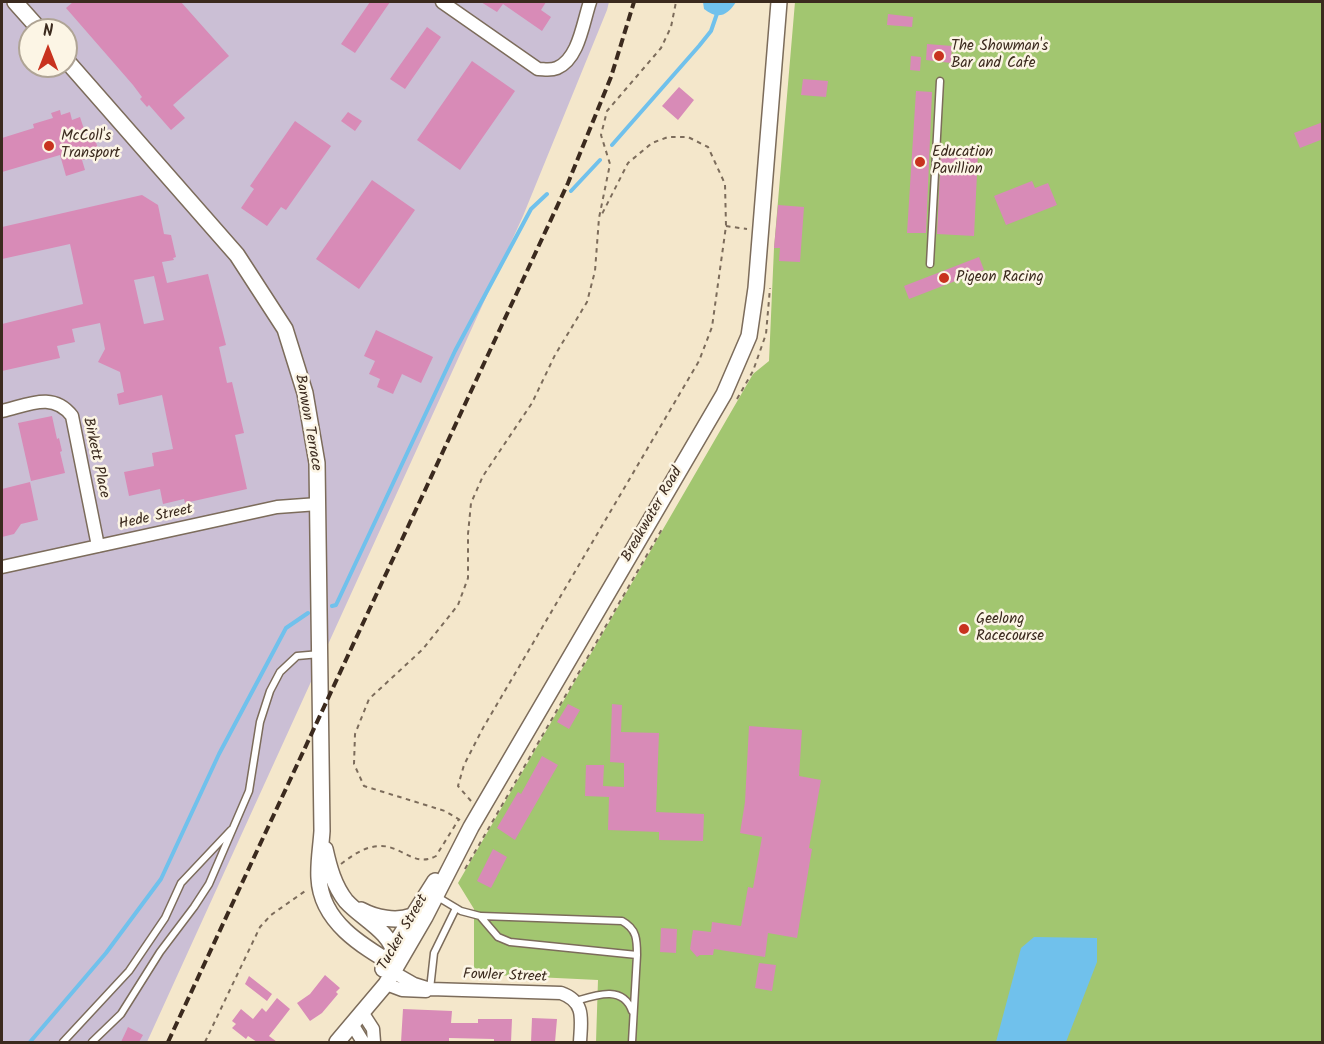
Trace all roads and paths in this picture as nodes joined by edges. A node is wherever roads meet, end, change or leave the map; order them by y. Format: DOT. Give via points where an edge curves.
graph roads {
  1 [pos="15,2"];
  2 [pos="442,2"];
  3 [pos="590,2"];
  4 [pos="676,2"];
  5 [pos="779,2"];
  6 [pos="29,18"];
  7 [pos="78,74"];
  8 [pos="940,81"];
  9 [pos="599,218"];
  10 [pos="726,226"];
  11 [pos="760,231"];
  12 [pos="930,264"];
  13 [pos="2,411"];
  14 [pos="318,504"];
  15 [pos="99,546"];
  16 [pos="2,567"];
  17 [pos="321,654"];
  18 [pos="481,810"];
  19 [pos="471,827"];
  20 [pos="233,828"];
  21 [pos="322,831"];
  22 [pos="458,850"];
  23 [pos="432,894"];
  24 [pos="344,898"];
  25 [pos="456,908"];
  26 [pos="412,916"];
  27 [pos="480,916"];
  28 [pos="637,955"];
  29 [pos="390,967"];
  30 [pos="430,989"];
  31 [pos="576,1001"];
  32 [pos="633,1012"];
  33 [pos="357,1017"];
  34 [pos="63,1042"];
  35 [pos="92,1042"];
  36 [pos="337,1042"];
  37 [pos="363,1042"];
  38 [pos="374,1042"];
  39 [pos="580,1042"];
  40 [pos="632,1042"];
  1 -- 6 [label="street"];
  2 -- 3 [label="street" via="537,69 550,70 571,57"];
  4 -- 9 [label="path" via="661,48 608,111 600,135 610,164"];
  5 -- 11 [label="street, Breakwater Road"];
  7 -- 14 [label="street, Barwon Terrace" via="237,255 285,329 305,393 317,463"];
  8 -- 12 [label="lane"];
  9 -- 10 [label="path" via="628,163 652,143 668,137 688,137 708,147 725,184"];
  9 -- 19 [label="path" via="595,271 587,302 471,503 468,578 458,605 423,649 369,699 355,734 354,764 364,786 445,811"];
  10 -- 11 [label="path"];
  10 -- 18 [label="path" via="712,327 699,361 464,765 458,786"];
  11 -- 18 [label="street, Breakwater Road" via="749,336 724,394"];
  13 -- 15 [label="street, Birkett Place" via="49,400 64,406 72,416"];
  14 -- 15 [label="street, Hede Street" via="277,507"];
  14 -- 17 [label="street, Barwon Terrace"];
  15 -- 16 [label="street, Hede Street"];
  17 -- 20 [label="lane" via="294,658 280,672 270,691 257,734 249,791"];
  17 -- 21 [label="street, Barwon Terrace"];
  18 -- 19 [label="street, Breakwater Road"];
  19 -- 22 [label="street, Breakwater Road"];
  20 -- 34 [label="lane" via="181,883 165,918 129,971"];
  20 -- 35 [label="lane" via="204,891 121,1014"];
  21 -- 24 [label="street, Barwon Terrace" via="330,871"];
  21 -- 29 [label="street, Barwon Terrace" via="318,876 325,902 346,933"];
  22 -- 23 [label="street, Tucker Street"];
  23 -- 25 [label="lane"];
  23 -- 26 [label="street, Tucker Street"];
  23 -- 29 [label="street"];
  24 -- 26 [label="street" via="376,916"];
  24 -- 29 [label="street, Barwon Terrace" via="386,937"];
  25 -- 27 [label="lane"];
  25 -- 30 [label="lane" via="434,953"];
  26 -- 29 [label="street, Tucker Street"];
  27 -- 28 [label="lane" via="498,937 520,945"];
  27 -- 28 [label="lane" via="622,921 634,930"];
  28 -- 32 [label="lane"];
  29 -- 30 [label="street, Fowler Street" via="414,984"];
  29 -- 33 [label="street, Tucker Street"];
  30 -- 31 [label="street, Fowler Street" via="561,993"];
  31 -- 32 [label="lane" via="602,993 618,995"];
  31 -- 39 [label="street" via="580,1009"];
  32 -- 40 [label="lane"];
  33 -- 36 [label="street, Tucker Street"];
  33 -- 37 [label="street"];
  33 -- 38 [label="street" via="373,1029"];
}
